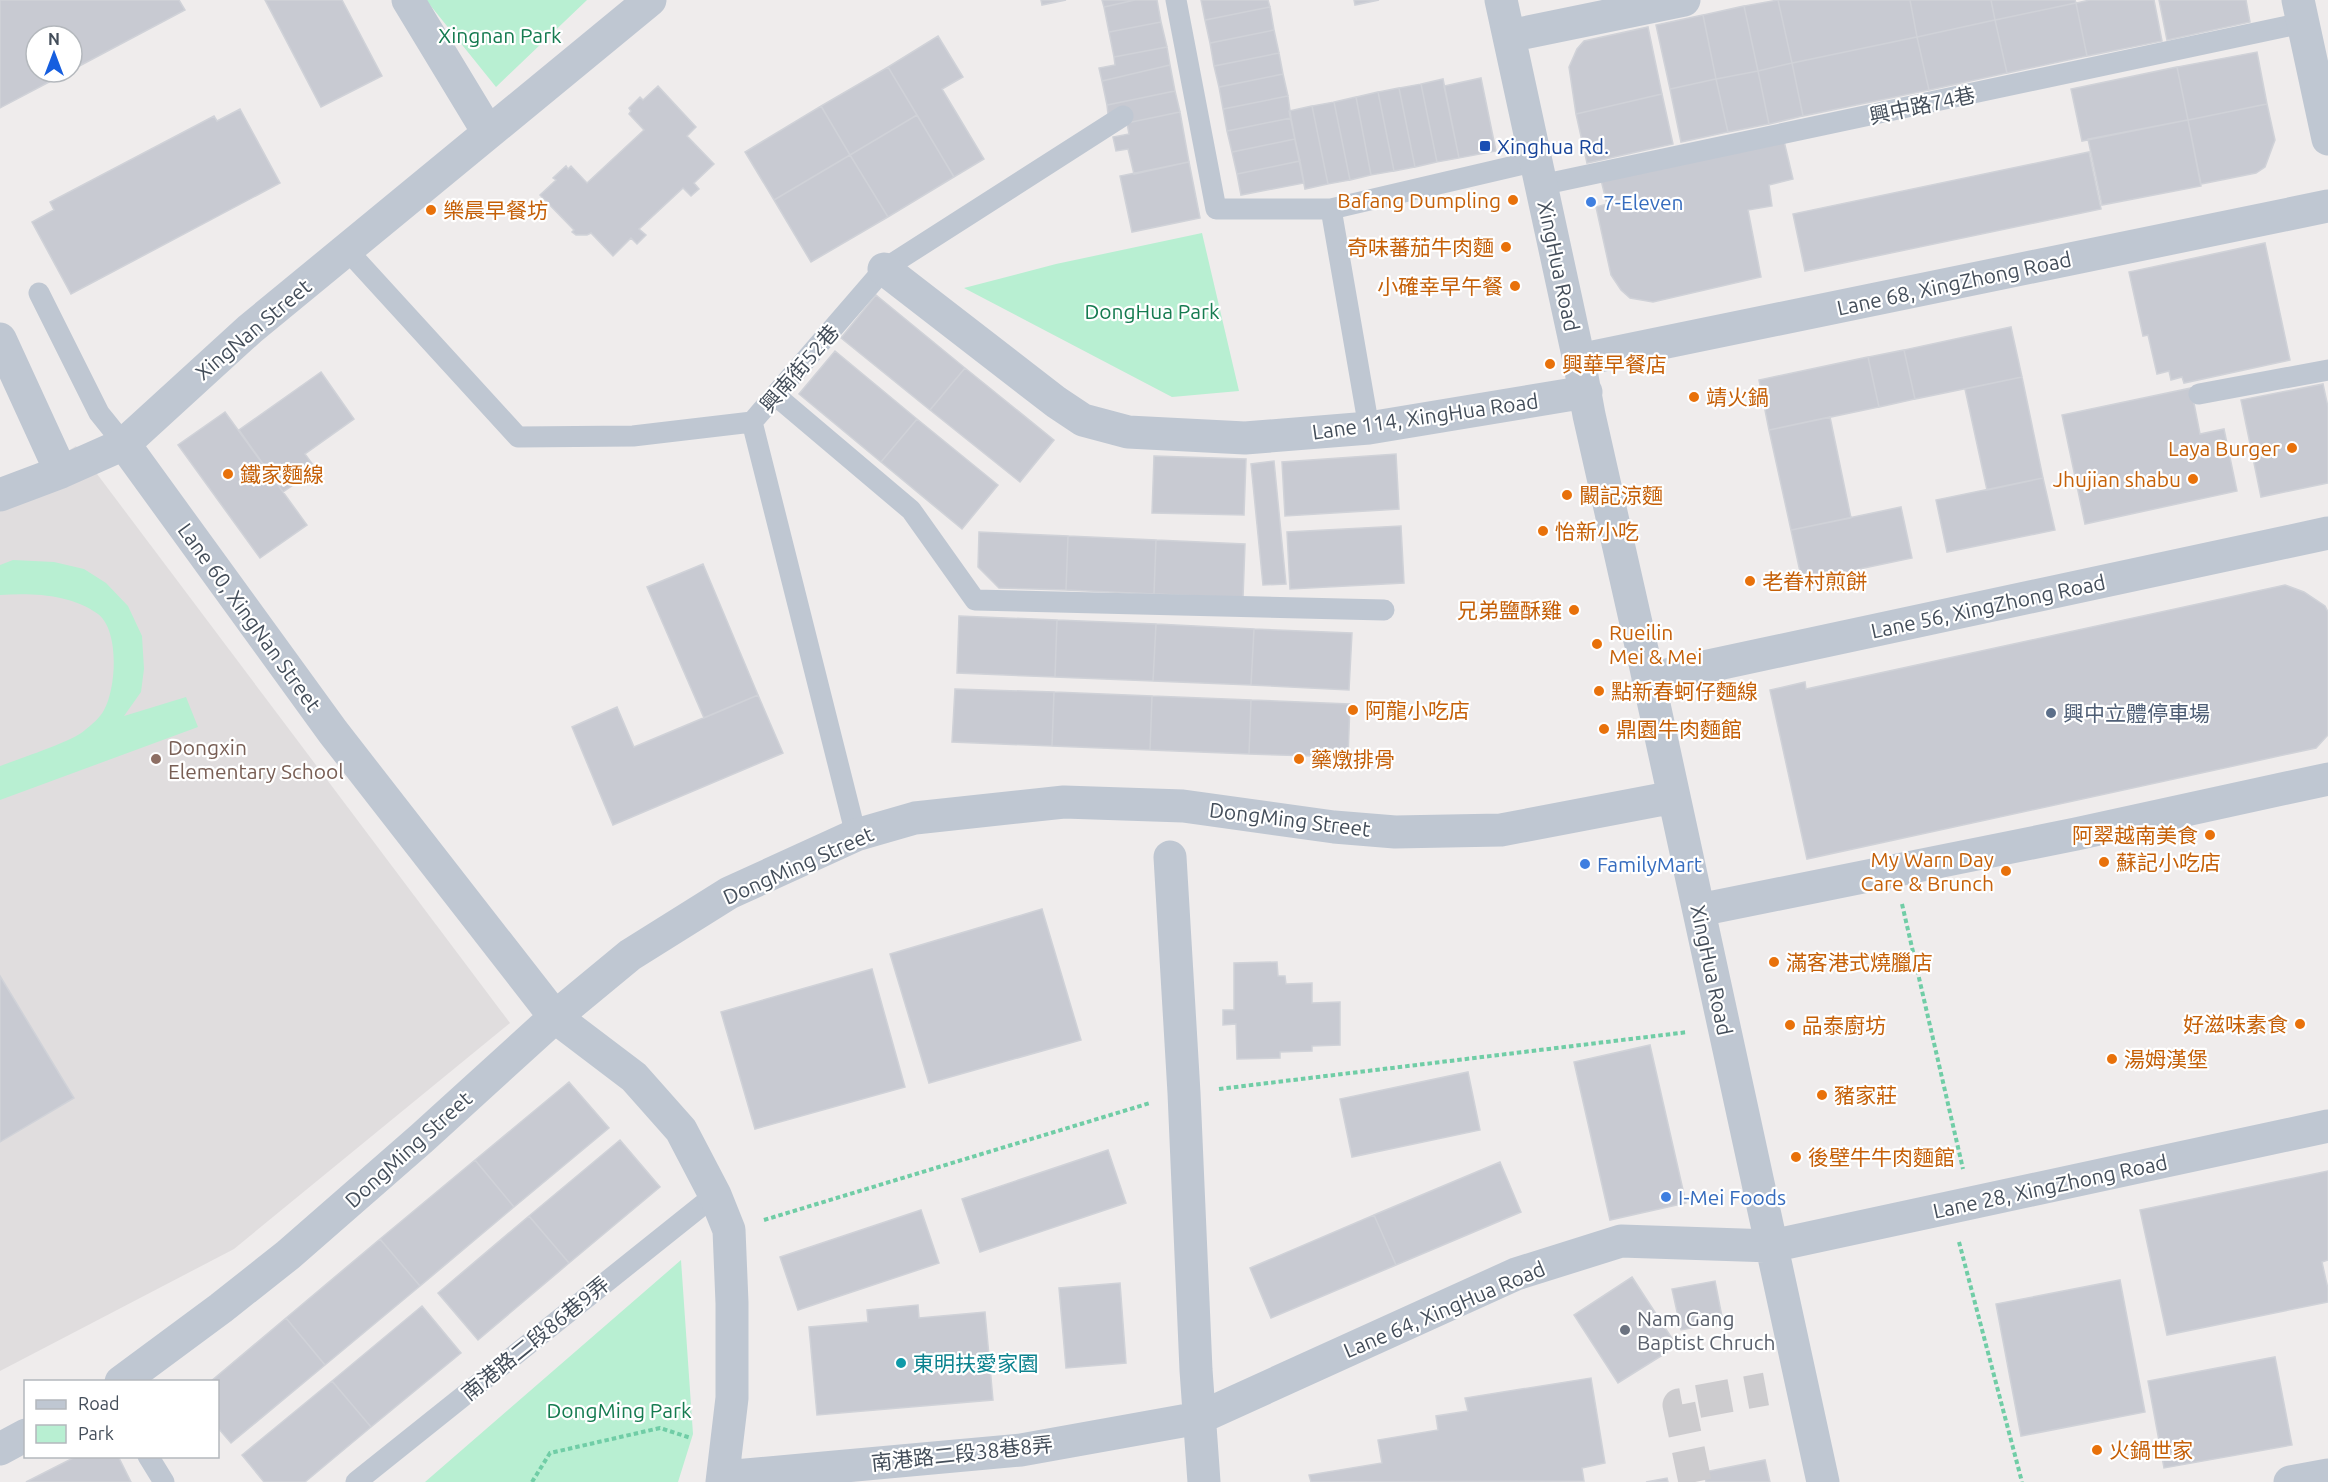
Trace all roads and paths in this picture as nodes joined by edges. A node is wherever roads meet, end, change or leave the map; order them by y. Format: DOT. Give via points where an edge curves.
graph roads {
  1 [pos="408,0"];
  2 [pos="650,0"];
  3 [pos="1176,0"];
  4 [pos="1501,0"];
  5 [pos="1684,0"];
  6 [pos="2300,11"];
  7 [pos="1509,36"];
  8 [pos="1123,116"];
  9 [pos="488,132"];
  10 [pos="2328,139"];
  11 [pos="1539,173"];
  12 [pos="2328,206"];
  13 [pos="1331,209"];
  14 [pos="347,250"];
  15 [pos="884,269"];
  16 [pos="39,293"];
  17 [pos="0,339"];
  18 [pos="1579,360"];
  19 [pos="2328,370"];
  20 [pos="1586,392"];
  21 [pos="2199,394"];
  22 [pos="775,395"];
  23 [pos="752,422"];
  24 [pos="1369,428"];
  25 [pos="124,444"];
  26 [pos="60,472"];
  27 [pos="0,495"];
  28 [pos="2328,533"];
  29 [pos="1384,610"];
  30 [pos="1648,679"];
  31 [pos="2328,779"];
  32 [pos="1674,797"];
  33 [pos="856,835"];
  34 [pos="1170,857"];
  35 [pos="1894,870"];
  36 [pos="1699,910"];
  37 [pos="555,1017"];
  38 [pos="2328,1126"];
  39 [pos="715,1195"];
  40 [pos="1970,1203"];
  41 [pos="1772,1246"];
  42 [pos="124,1380"];
  43 [pos="1199,1418"];
  44 [pos="24,1436"];
  45 [pos="695,1439"];
  46 [pos="0,1449"];
  47 [pos="149,1458"];
  48 [pos="723,1479"];
  49 [pos="164,1482"];
  50 [pos="356,1482"];
  51 [pos="532,1482"];
  52 [pos="1204,1482"];
  53 [pos="1823,1482"];
  54 [pos="2022,1482"];
  1 -- 9 [label="street"];
  2 -- 9 [label="street, XingNan Street"];
  3 -- 13 [label="lane, 興中路74巷" via="1216,209"];
  4 -- 7 [label="street, XingHua Road"];
  5 -- 7 [label="street"];
  6 -- 10 [label="street"];
  6 -- 11 [label="lane, 興中路74巷"];
  7 -- 11 [label="street, XingHua Road"];
  8 -- 15 [label="lane, 興南街52巷"];
  9 -- 14 [label="street, XingNan Street"];
  11 -- 13 [label="lane, 興中路74巷"];
  11 -- 18 [label="street, XingHua Road"];
  12 -- 18 [label="street, Lane 68, XingZhong Road"];
  13 -- 24 [label="lane"];
  14 -- 23 [label="lane, 興南街52巷" via="518,437 633,436"];
  14 -- 25 [label="street, XingNan Street" via="250,329"];
  15 -- 22 [label="lane, 興南街52巷"];
  15 -- 24 [label="street, Lane 114, XingHua Road" via="1083,420 1128,432 1245,438"];
  16 -- 25 [label="lane" via="99,413"];
  17 -- 26 [label="street"];
  18 -- 20 [label="street, XingHua Road"];
  19 -- 21 [label="lane"];
  20 -- 24 [label="street, Lane 114, XingHua Road"];
  20 -- 30 [label="street, XingHua Road"];
  22 -- 23 [label="lane, 興南街52巷"];
  22 -- 29 [label="lane" via="911,510 975,600"];
  23 -- 33 [label="lane"];
  25 -- 26 [label="street, XingNan Street"];
  25 -- 37 [label="street, Lane 60, XingNan Street" via="333,732"];
  26 -- 27 [label="street, XingNan Street"];
  28 -- 30 [label="street, Lane 56, XingZhong Road"];
  30 -- 32 [label="street, XingHua Road"];
  31 -- 35 [label="street"];
  32 -- 33 [label="street, DongMing Street" via="1501,830 1395,832 1183,806 1064,802 915,818"];
  32 -- 36 [label="street, XingHua Road"];
  33 -- 37 [label="street, DongMing Street" via="720,898 630,955"];
  34 -- 43 [label="street"];
  35 -- 36 [label="street"];
  35 -- 40 [label="path"];
  36 -- 41 [label="street, XingHua Road"];
  37 -- 39 [label="street, Lane 60, XingNan Street" via="634,1077 681,1130"];
  37 -- 42 [label="street, DongMing Street" via="288,1255"];
  38 -- 40 [label="street, Lane 28, XingZhong Road"];
  39 -- 48 [label="street, Lane 60, XingNan Street" via="729,1230 732,1303 732,1398"];
  39 -- 50 [label="lane, 南港路二段86巷9弄"];
  40 -- 41 [label="street, Lane 28, XingZhong Road"];
  40 -- 54 [label="path" via="1973,1216 1954,1223"];
  41 -- 43 [label="street, Lane 64, XingHua Road" via="1621,1241 1516,1274"];
  41 -- 53 [label="street, XingHua Road"];
  43 -- 48 [label="street, 南港路二段38巷8弄" via="1021,1450"];
  43 -- 52 [label="street"];
  44 -- 46 [label="street"];
  45 -- 51 [label="path" via="660,1428 550,1454"];
  47 -- 49 [label="lane"];
}
